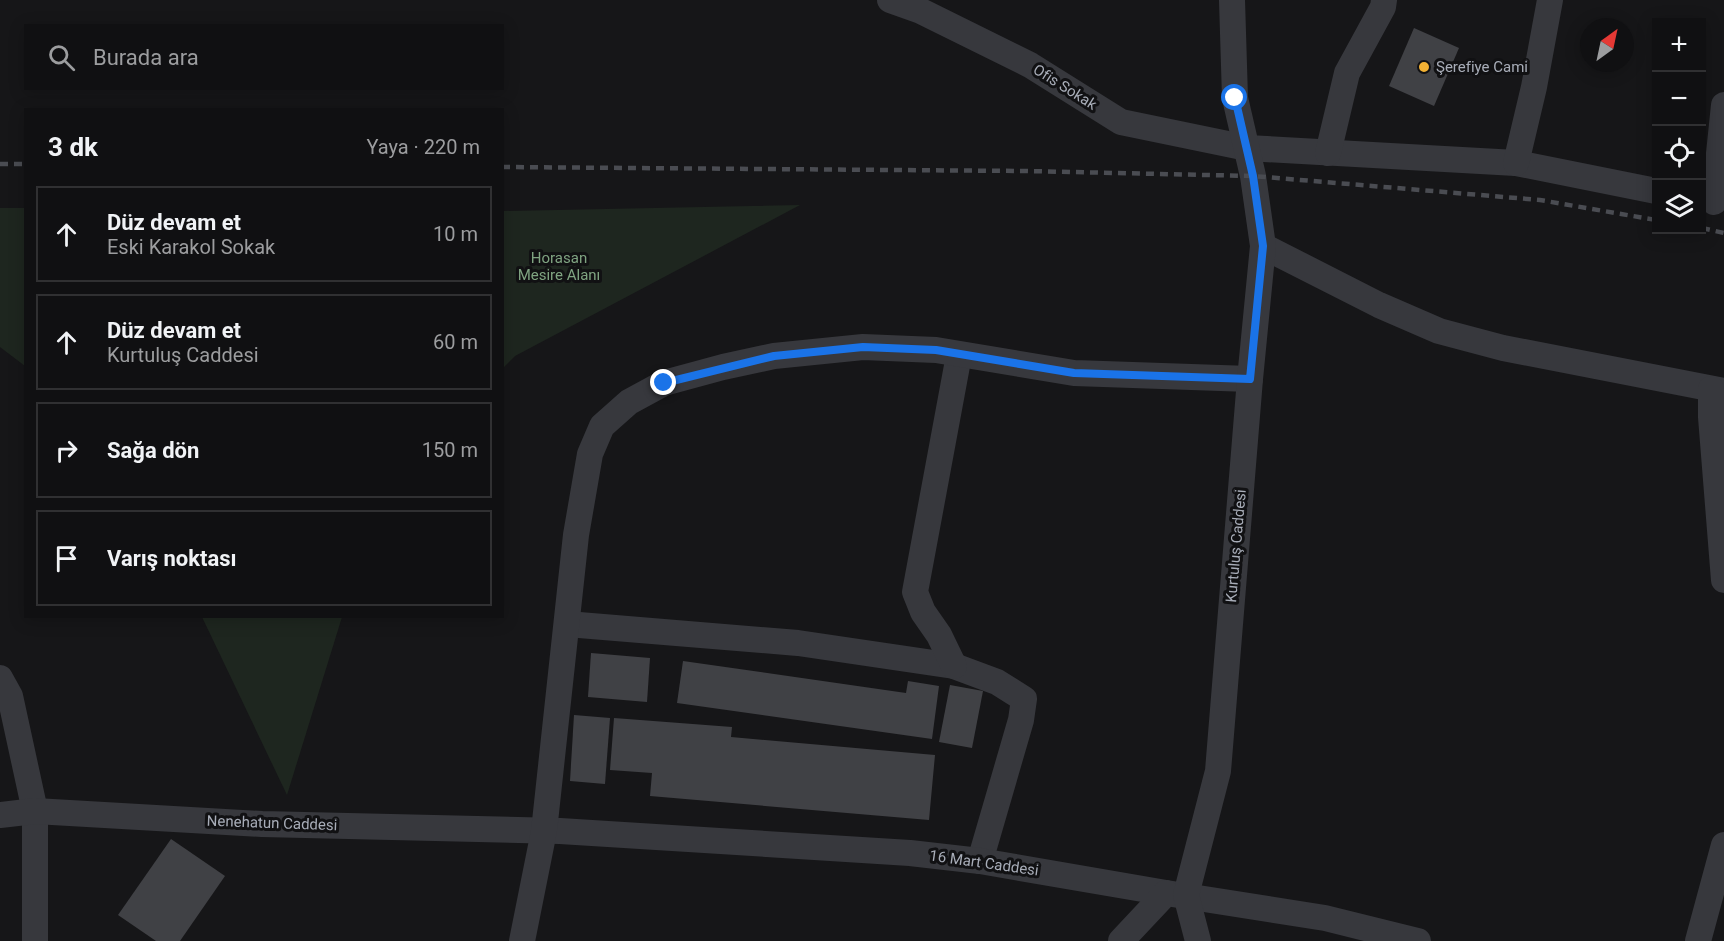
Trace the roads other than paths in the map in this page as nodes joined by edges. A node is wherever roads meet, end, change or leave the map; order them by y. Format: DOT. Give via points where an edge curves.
graph roads {
  1 [pos="890,0"];
  2 [pos="1232,0"];
  3 [pos="1384,0"];
  4 [pos="1550,0"];
  5 [pos="1724,105"];
  6 [pos="1247,148"];
  7 [pos="1328,153"];
  8 [pos="1516,163"];
  9 [pos="1652,190"];
  10 [pos="1713,202"];
  11 [pos="1263,246"];
  12 [pos="959,354"];
  13 [pos="1250,379"];
  14 [pos="1718,390"];
  15 [pos="1724,580"];
  16 [pos="567,624"];
  17 [pos="954,666"];
  18 [pos="0,678"];
  19 [pos="35,811"];
  20 [pos="0,815"];
  21 [pos="544,831"];
  22 [pos="1724,845"];
  23 [pos="980,861"];
  24 [pos="1176,894"];
  25 [pos="35,941"];
  26 [pos="522,941"];
  27 [pos="1120,941"];
  28 [pos="1198,941"];
  29 [pos="1418,941"];
  30 [pos="1698,941"];
  1 -- 6 [label="street, Ofis Sokak" via="921,10 1030,65 1121,122"];
  2 -- 6 [label="street, Kurtuluş Caddesi" via="1235,98"];
  3 -- 7 [label="street" via="1347,73"];
  4 -- 8 [label="street"];
  5 -- 10 [label="street"];
  6 -- 7 [label="street, Ofis Sokak"];
  6 -- 11 [label="street, Kurtuluş Caddesi"];
  7 -- 8 [label="street, Ofis Sokak"];
  8 -- 9 [label="street, Ofis Sokak"];
  11 -- 13 [label="street, Kurtuluş Caddesi"];
  11 -- 14 [label="street" via="1439,331 1503,348"];
  12 -- 13 [label="street" via="1074,373"];
  12 -- 16 [label="street" via="863,347 774,356 664,383 629,402 602,426 590,454 576,535"];
  12 -- 17 [label="street" via="915,592"];
  13 -- 24 [label="street, Kurtuluş Caddesi" via="1218,771"];
  14 -- 15 [label="street" via="1711,417"];
  16 -- 17 [label="street" via="798,643"];
  16 -- 21 [label="street"];
  17 -- 23 [label="street" via="997,682 1024,699"];
  18 -- 19 [label="street" via="10,696"];
  19 -- 20 [label="street, Nenehatun Caddesi"];
  19 -- 21 [label="street, Nenehatun Caddesi" via="262,824"];
  19 -- 25 [label="street"];
  21 -- 23 [label="street, 16 Mart Caddesi" via="910,853"];
  21 -- 26 [label="street"];
  22 -- 30 [label="street"];
  23 -- 24 [label="street, 16 Mart Caddesi"];
  24 -- 27 [label="street"];
  24 -- 28 [label="street, Kurtuluş Caddesi"];
  24 -- 29 [label="street, 16 Mart Caddesi" via="1324,918"];
}
